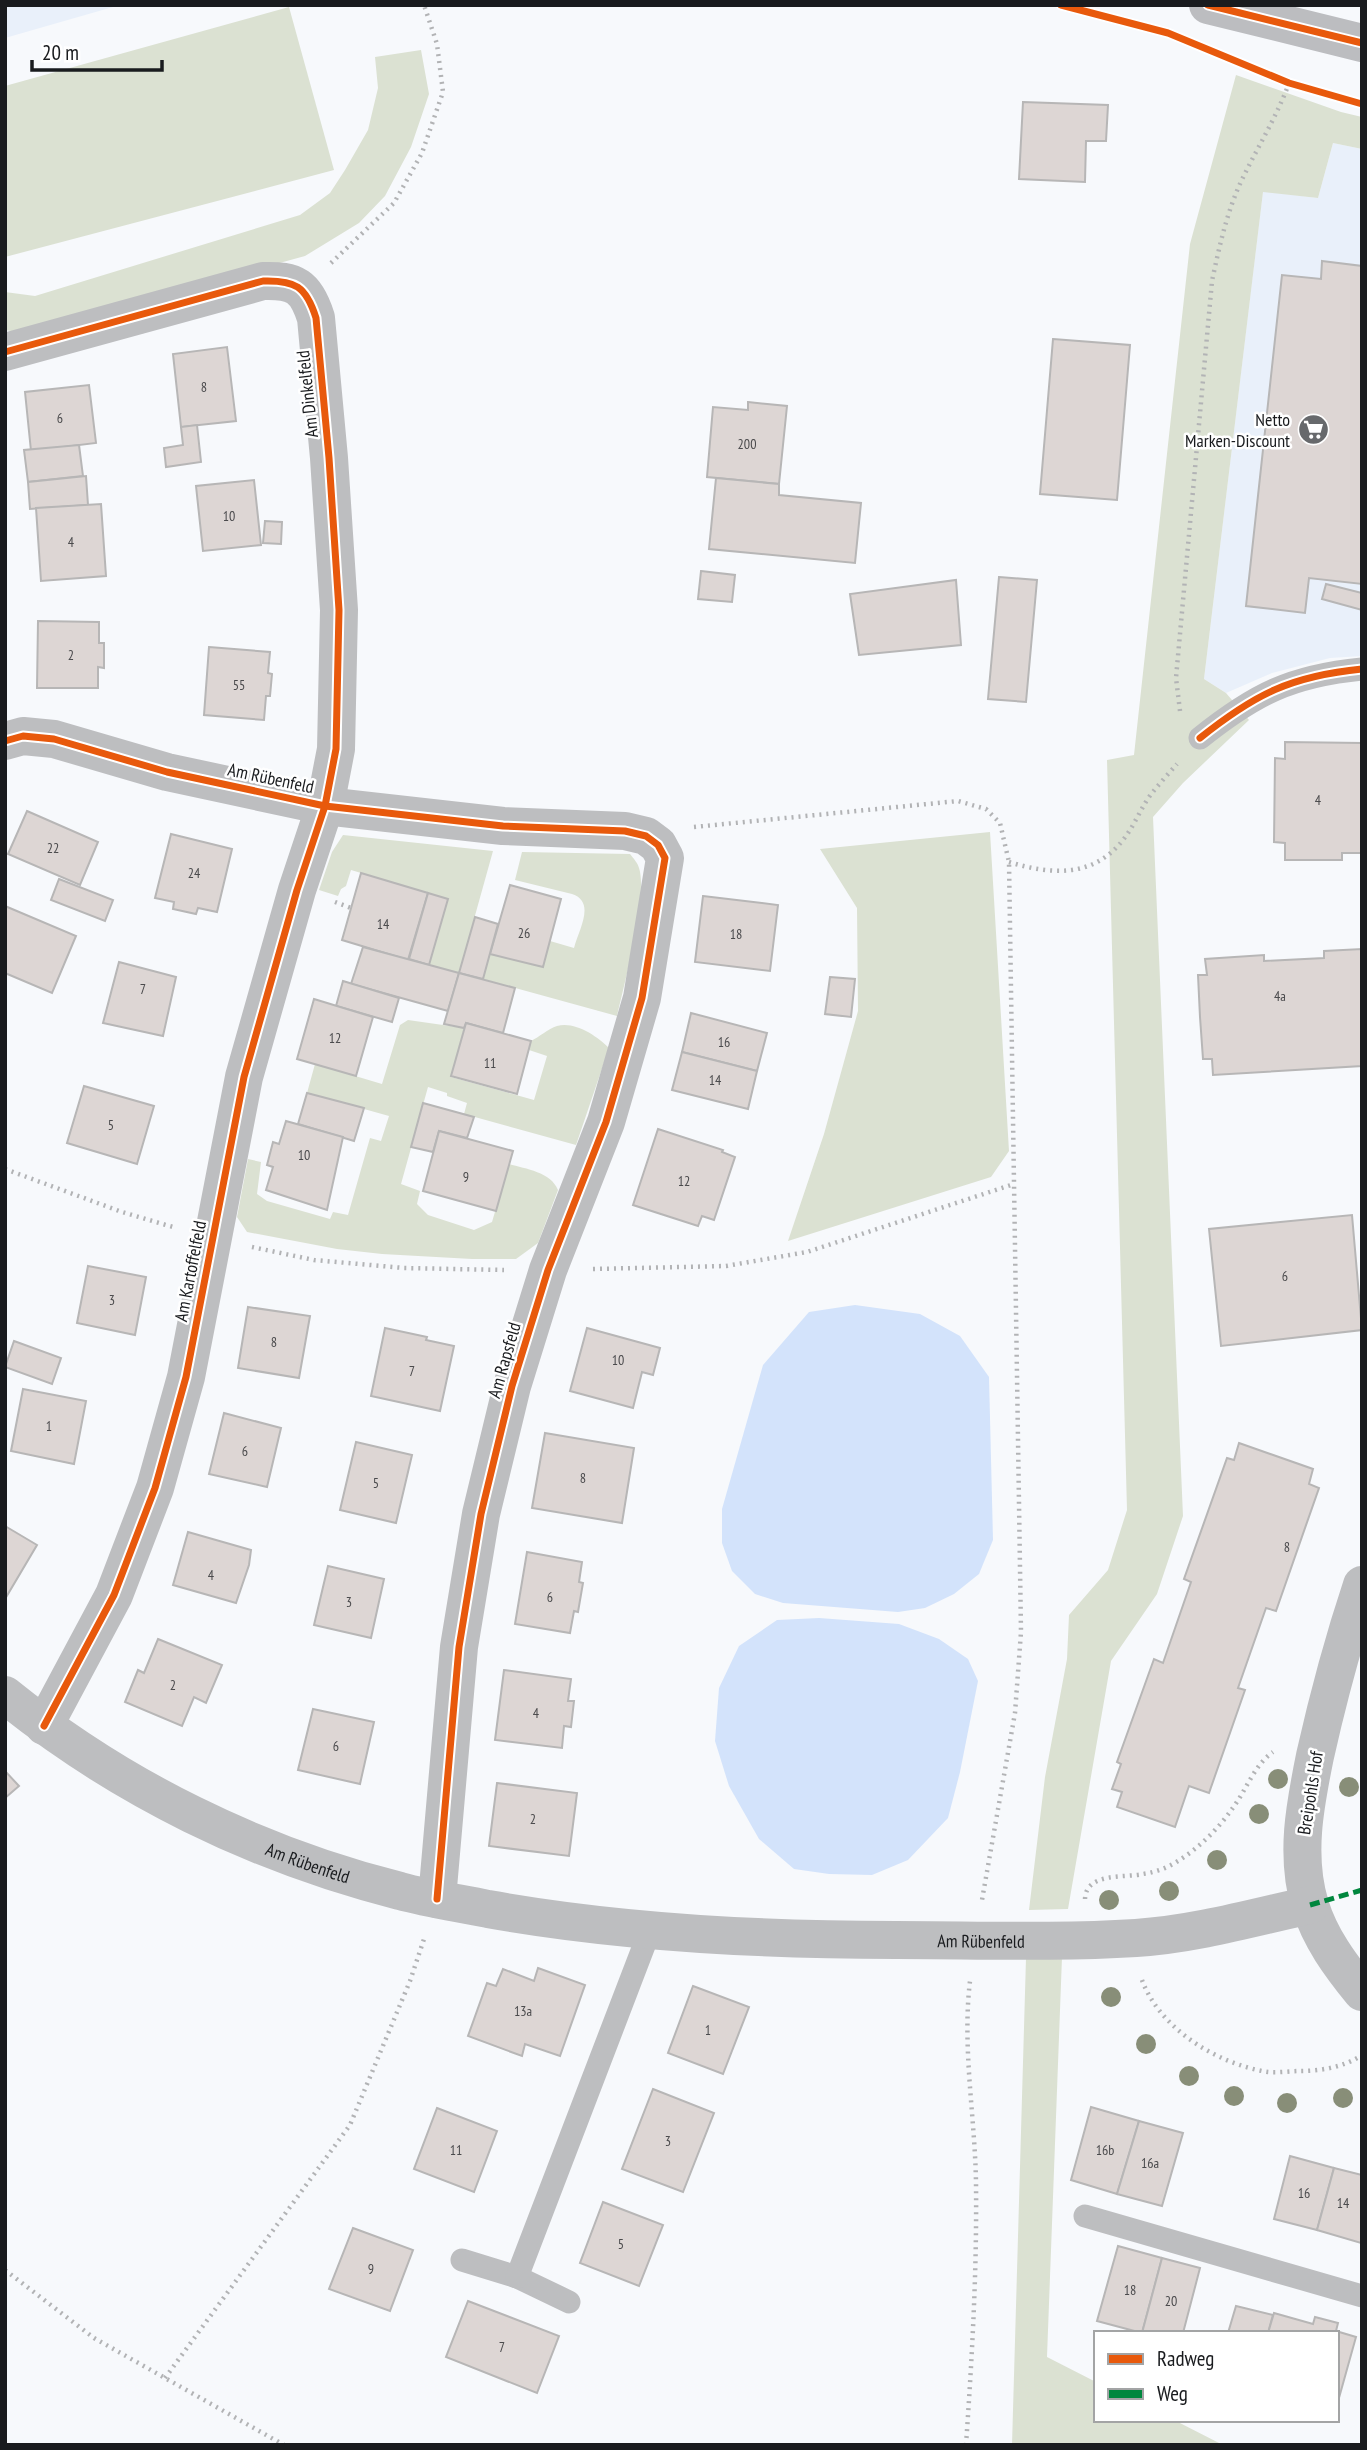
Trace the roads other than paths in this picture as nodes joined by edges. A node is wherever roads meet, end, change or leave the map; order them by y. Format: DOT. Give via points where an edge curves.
graph roads {
  1 [pos="1208,5"];
  2 [pos="1362,43"];
  3 [pos="5,352"];
  4 [pos="1362,669"];
  5 [pos="1200,738"];
  6 [pos="5,741"];
  7 [pos="325,806"];
  8 [pos="658,845"];
  9 [pos="1362,1585"];
  10 [pos="5,1695"];
  11 [pos="44,1726"];
  12 [pos="437,1899"];
  13 [pos="1310,1905"];
  14 [pos="650,1930"];
  15 [pos="1362,1992"];
  16 [pos="1085,2217"];
  17 [pos="462,2260"];
  18 [pos="517,2277"];
  19 [pos="1362,2296"];
  20 [pos="569,2302"];
  1 -- 2 [label="main road"];
  3 -- 7 [label="street, Am Dinkelfeld" via="263,281 284,281 309,298 316,318 339,610 335,749"];
  4 -- 5 [label="lane" via="1282,685 1237,709"];
  6 -- 7 [label="street, Am Rübenfeld" via="23,736 54,739 167,772"];
  7 -- 8 [label="street, Am Rübenfeld" via="503,826 625,831 646,835"];
  7 -- 11 [label="street, Am Kartoffelfeld" via="244,1077 186,1377 155,1488 114,1595"];
  8 -- 12 [label="street, Am Rapsfeld" via="665,858 642,998 606,1122 548,1270 512,1386 481,1514 459,1647"];
  9 -- 13 [label="street, Breipohls Hof" via="1329,1692 1307,1794 1302,1870"];
  10 -- 11 [label="street, Am Rübenfeld"];
  11 -- 12 [label="street, Am Rübenfeld" via="137,1787 201,1819 321,1867"];
  12 -- 14 [label="street, Am Rübenfeld" via="580,1924"];
  13 -- 14 [label="street, Am Rübenfeld" via="1134,1938 773,1939"];
  13 -- 15 [label="street, Breipohls Hof" via="1339,1964"];
  14 -- 18 [label="lane"];
  16 -- 19 [label="lane"];
  17 -- 18 [label="lane"];
  18 -- 20 [label="lane"];
}
